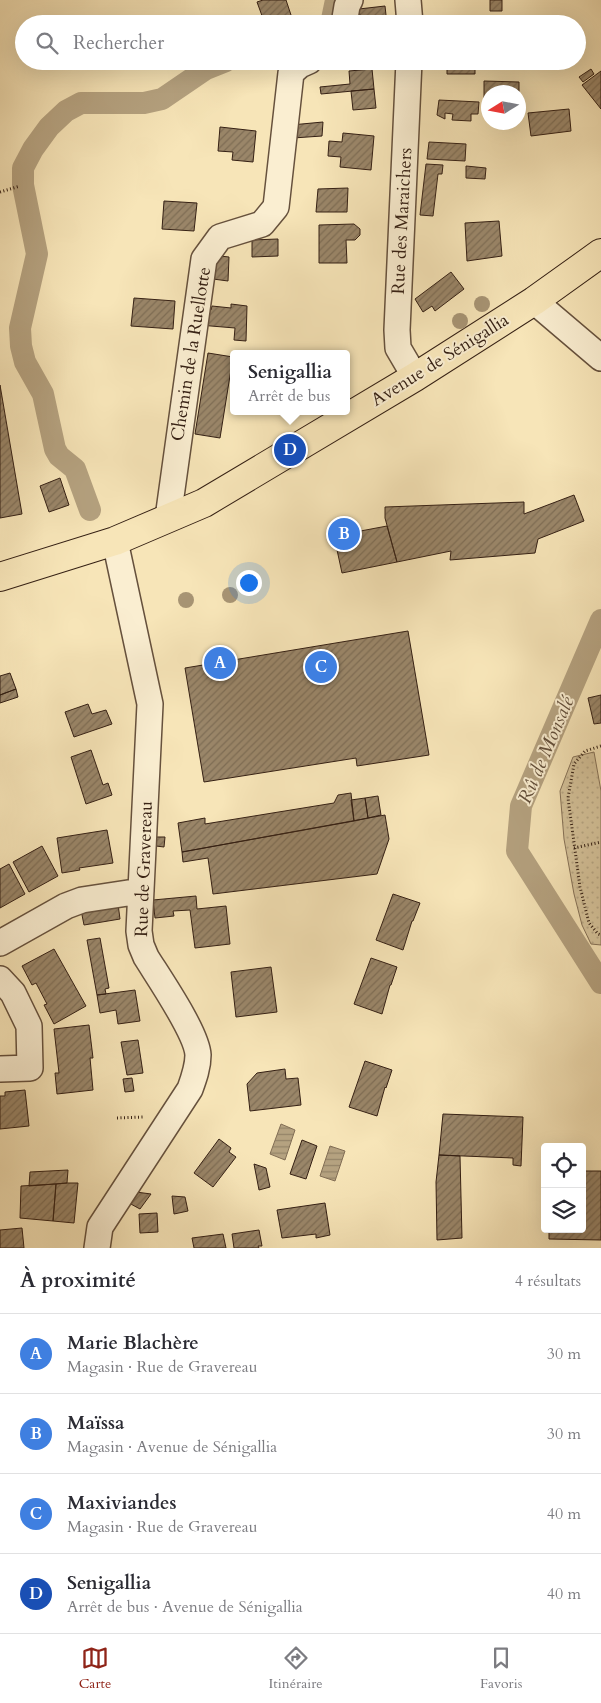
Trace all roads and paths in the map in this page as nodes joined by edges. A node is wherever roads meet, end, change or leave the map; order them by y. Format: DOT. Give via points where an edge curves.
graph roads {
  1 [pos="350,0"];
  2 [pos="408,0"];
  3 [pos="346,15"];
  4 [pos="409,15"];
  5 [pos="294,70"];
  6 [pos="409,70"];
  7 [pos="20,186"];
  8 [pos="0,192"];
  9 [pos="601,253"];
  10 [pos="534,301"];
  11 [pos="601,358"];
  12 [pos="415,377"];
  13 [pos="168,514"];
  14 [pos="114,541"];
  15 [pos="0,565"];
  16 [pos="0,578"];
  17 [pos="601,746"];
  18 [pos="601,842"];
  19 [pos="574,848"];
  20 [pos="140,890"];
  21 [pos="601,935"];
  22 [pos="0,943"];
  23 [pos="0,979"];
  24 [pos="0,1069"];
  25 [pos="96,1248"];
  1 -- 3 [label="street"];
  2 -- 4 [label="street"];
  5 -- 13 [label="street, Chemin de la Ruellotte" via="291,73 276,206 262,224 220,237 204,259"];
  6 -- 12 [label="street, Rue des Maraichers" via="397,330 398,348"];
  7 -- 8 [label="path"];
  9 -- 10 [label="main road, Avenue de Sénigallia"];
  10 -- 11 [label="street"];
  10 -- 12 [label="main road, Avenue de Sénigallia"];
  12 -- 13 [label="main road, Avenue de Sénigallia" via="204,503"];
  13 -- 14 [label="main road"];
  13 -- 15 [label="main road" via="147,513 55,549"];
  14 -- 16 [label="main road"];
  14 -- 20 [label="street, Rue de Gravereau" via="150,704"];
  17 -- 19 [label="path" via="585,751 574,764 568,798"];
  18 -- 19 [label="path"];
  19 -- 21 [label="path" via="589,923"];
  20 -- 22 [label="street" via="66,906"];
  20 -- 25 [label="street, Rue de Gravereau" via="141,945 193,1036 198,1054 196,1074 190,1089 100,1227"];
  23 -- 24 [label="street" via="13,993 29,1026 30,1068"];
}
